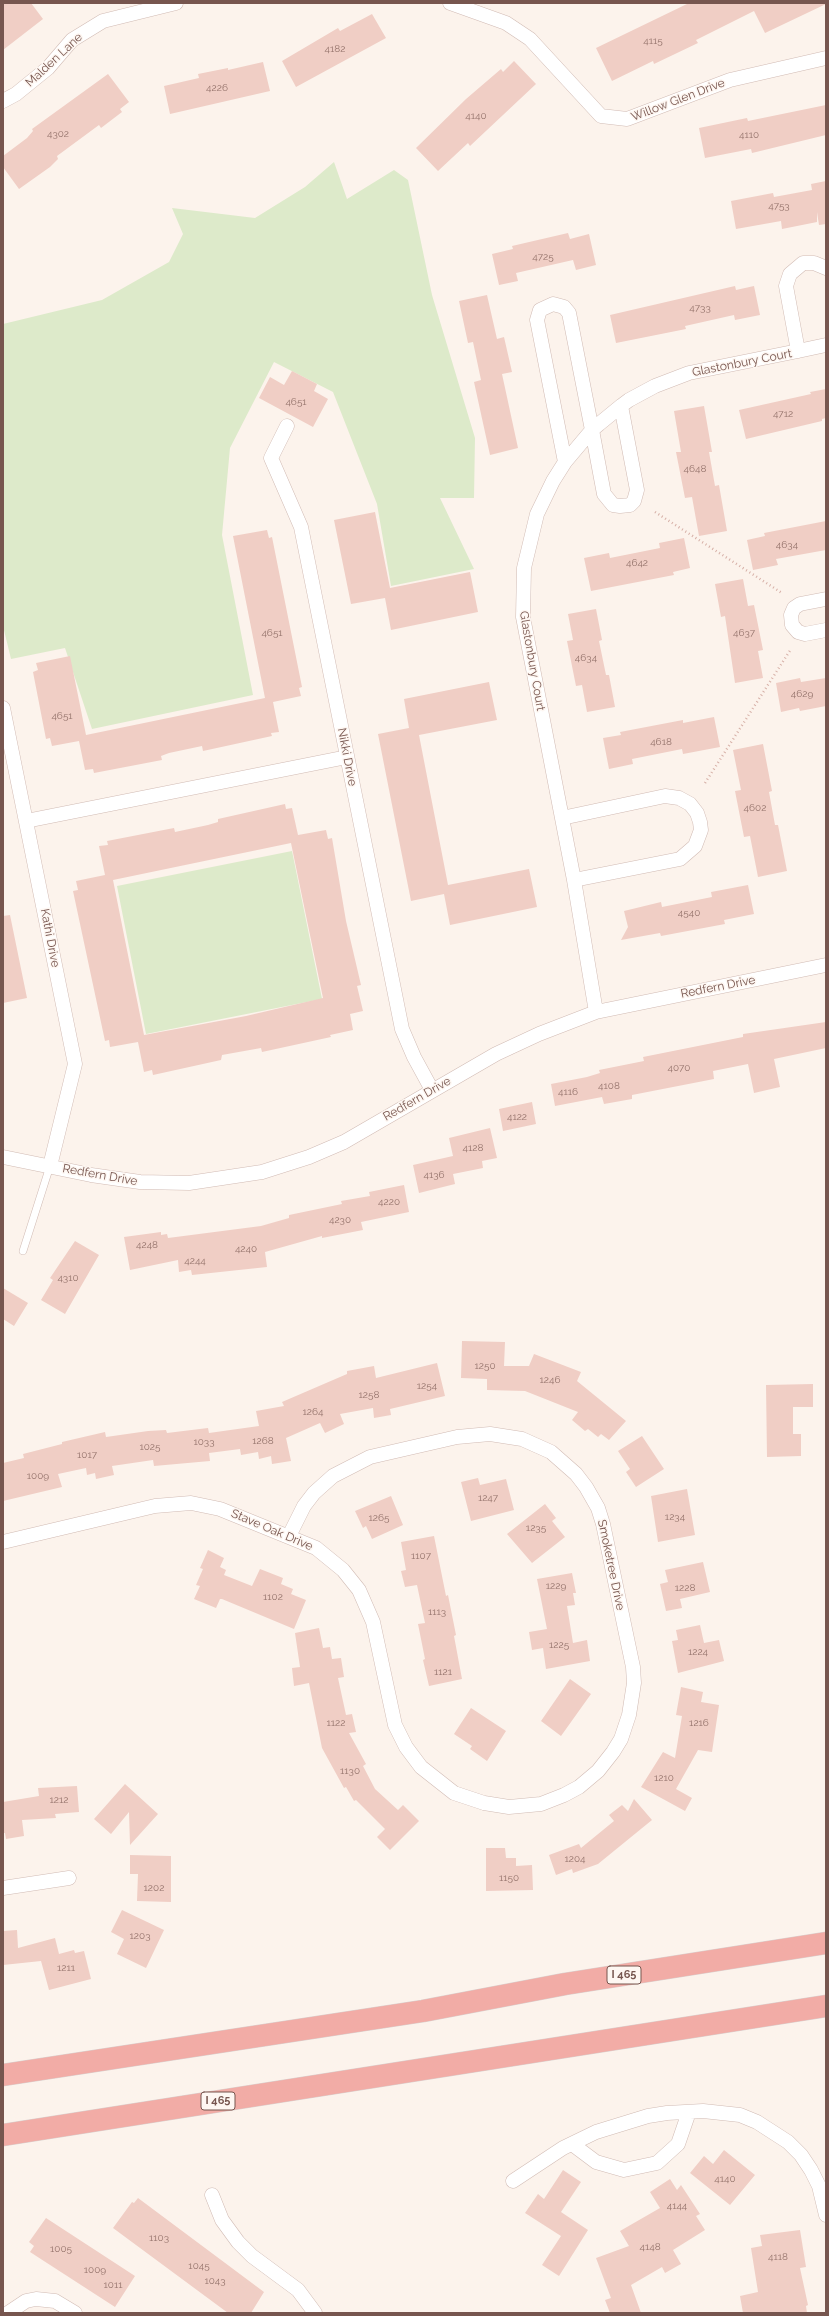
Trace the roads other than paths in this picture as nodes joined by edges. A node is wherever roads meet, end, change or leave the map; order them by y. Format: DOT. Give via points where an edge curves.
graph roads {
  1 [pos="176,3"];
  2 [pos="450,3"];
  3 [pos="826,58"];
  4 [pos="3,101"];
  5 [pos="826,268"];
  6 [pos="826,345"];
  7 [pos="798,351"];
  8 [pos="621,406"];
  9 [pos="287,426"];
  10 [pos="592,430"];
  11 [pos="565,462"];
  12 [pos="826,599"];
  13 [pos="826,630"];
  14 [pos="3,708"];
  15 [pos="347,757"];
  16 [pos="8,759"];
  17 [pos="562,818"];
  18 [pos="26,821"];
  19 [pos="574,880"];
  20 [pos="826,965"];
  21 [pos="596,1012"];
  22 [pos="432,1090"];
  23 [pos="3,1157"];
  24 [pos="50,1166"];
  25 [pos="23,1252"];
  26 [pos="289,1536"];
  27 [pos="3,1542"];
  28 [pos="533,1805"];
  29 [pos="70,1878"];
  30 [pos="3,1888"];
  31 [pos="826,1943"];
  32 [pos="826,2006"];
  33 [pos="3,2075"];
  34 [pos="689,2112"];
  35 [pos="3,2135"];
  36 [pos="572,2144"];
  37 [pos="514,2181"];
  38 [pos="212,2195"];
  39 [pos="826,2215"];
  40 [pos="8,2313"];
  41 [pos="75,2313"];
  42 [pos="315,2313"];
  1 -- 4 [label="street, Malden Lane" via="103,21 72,40 48,68 16,94"];
  2 -- 3 [label="street, Willow Glen Drive" via="506,23 530,39 601,116 627,120 730,80"];
  5 -- 7 [label="street, Glastonbury Court" via="814,263 803,263 790,274 786,283"];
  6 -- 7 [label="street, Glastonbury Court"];
  7 -- 8 [label="street, Glastonbury Court" via="689,373 655,386"];
  8 -- 10 [label="street, Glastonbury Court"];
  8 -- 10 [label="street" via="637,490 630,505 613,505 606,498"];
  9 -- 15 [label="street, Nikki Drive" via="271,458 302,527"];
  10 -- 11 [label="street, Glastonbury Court"];
  10 -- 11 [label="street" via="569,313 558,304 546,306 538,315 537,323"];
  11 -- 17 [label="street, Glastonbury Court" via="537,514 525,559 522,595 525,634"];
  12 -- 13 [label="street" via="800,604 794,608 791,615 792,625 798,632 805,634"];
  14 -- 16 [label="street, Kathi Drive"];
  15 -- 18 [label="street"];
  15 -- 22 [label="street, Nikki Drive" via="401,1025"];
  16 -- 18 [label="street, Kathi Drive"];
  17 -- 19 [label="street, Glastonbury Court"];
  17 -- 19 [label="street" via="672,796 690,804 700,822 701,830 695,846 680,859"];
  18 -- 24 [label="street, Kathi Drive" via="75,1064"];
  19 -- 21 [label="street, Glastonbury Court"];
  20 -- 21 [label="street, Redfern Drive"];
  21 -- 22 [label="street, Redfern Drive" via="513,1046"];
  22 -- 24 [label="street, Redfern Drive" via="344,1142 309,1157 262,1172 222,1180 165,1183 99,1176"];
  23 -- 24 [label="street, Redfern Drive"];
  24 -- 25 [label="lane"];
  26 -- 27 [label="street, Stave Oak Drive" via="220,1509 192,1503 155,1506"];
  26 -- 28 [label="street, Stave Oak Drive" via="316,1548 343,1570 359,1590 373,1622 396,1725 406,1747 421,1767 454,1792 484,1803 509,1807"];
  26 -- 28 [label="street, Smoketree Drive" via="304,1506 332,1476 370,1457 457,1437 490,1434 522,1439 552,1452 576,1474 598,1508 603,1524 632,1667 633,1700 621,1739 598,1772 564,1796"];
  29 -- 30 [label="street"];
  31 -- 33 [label="highway, I 465" via="565,1984 423,2011"];
  32 -- 35 [label="highway, I 465"];
  34 -- 36 [label="street" via="666,2113 631,2121"];
  34 -- 36 [label="street" via="678,2144 657,2163 624,2170 596,2162"];
  34 -- 39 [label="street" via="740,2115 773,2131 801,2155 811,2170 819,2186"];
  36 -- 37 [label="street" via="532,2167"];
  38 -- 42 [label="street" via="222,2220 238,2242 252,2256 298,2290"];
  40 -- 41 [label="street" via="17,2305 36,2299 55,2301"];
}
